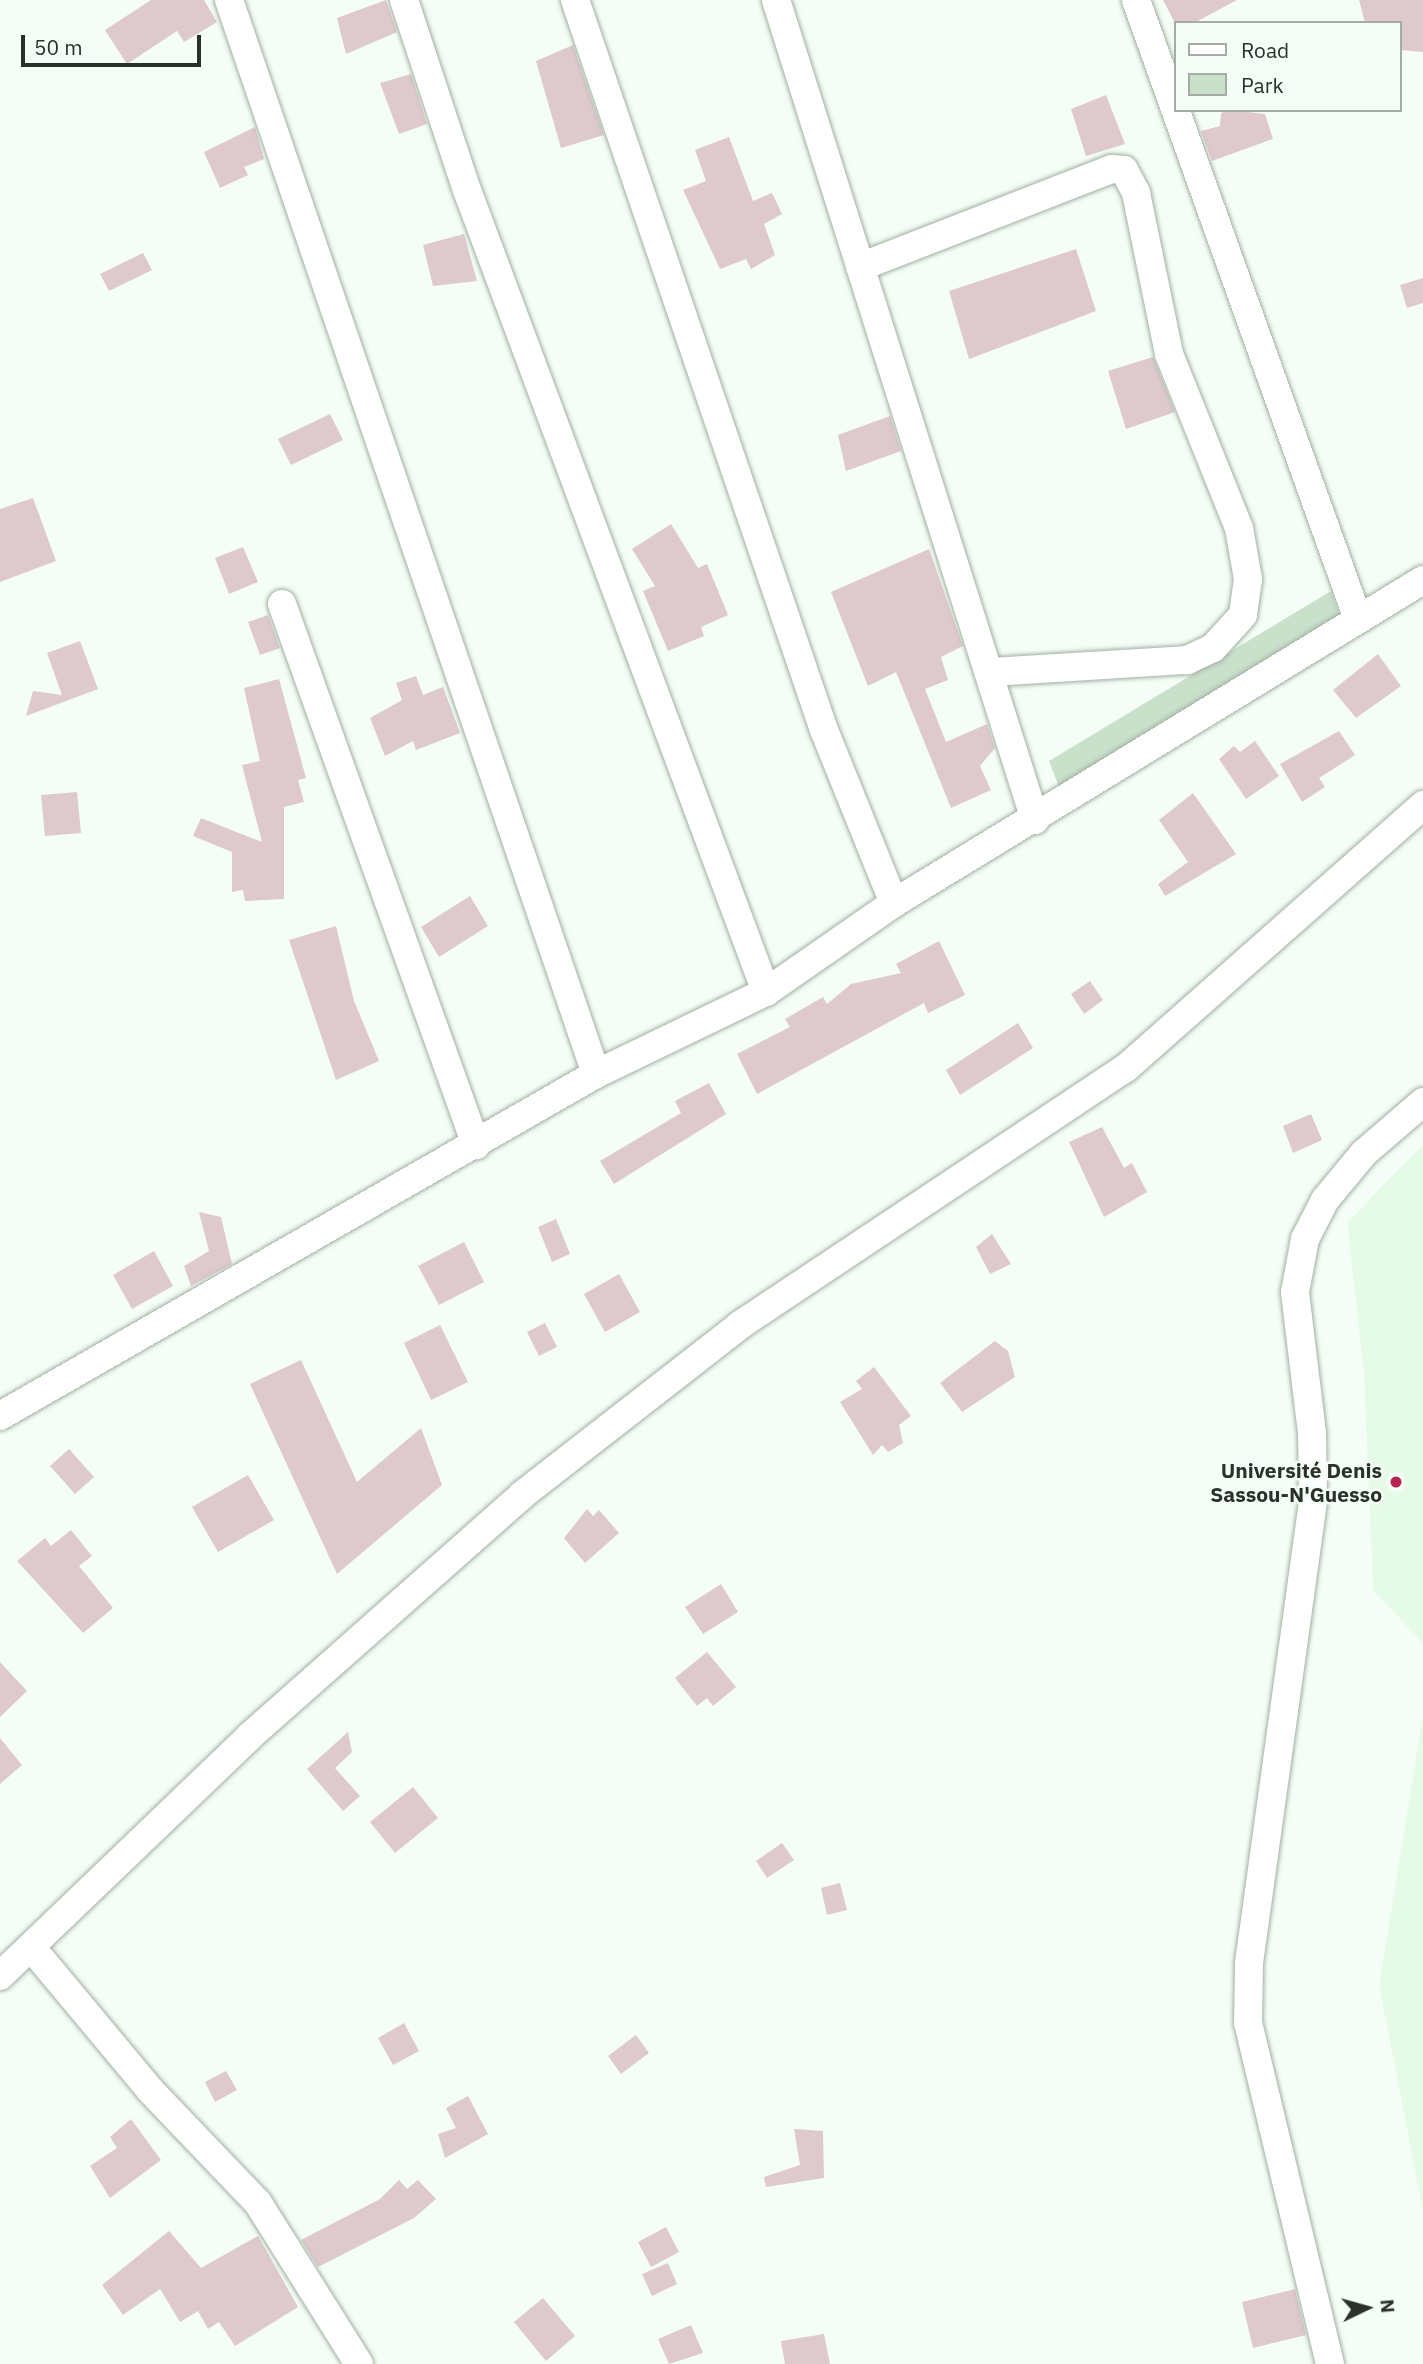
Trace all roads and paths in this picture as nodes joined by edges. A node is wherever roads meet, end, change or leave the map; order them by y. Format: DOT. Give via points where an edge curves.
graph roads {
  1 [pos="229,0"];
  2 [pos="404,0"];
  3 [pos="575,0"];
  4 [pos="776,0"];
  5 [pos="1136,0"];
  6 [pos="1174,106"];
  7 [pos="1176,112"];
  8 [pos="860,267"];
  9 [pos="1423,580"];
  10 [pos="282,604"];
  11 [pos="1358,619"];
  12 [pos="988,672"];
  13 [pos="1423,805"];
  14 [pos="1035,820"];
  15 [pos="894,903"];
  16 [pos="766,992"];
  17 [pos="596,1074"];
  18 [pos="1423,1102"];
  19 [pos="476,1145"];
  20 [pos="0,1416"];
  21 [pos="31,1947"];
  22 [pos="1,1973"];
  23 [pos="359,2364"];
  24 [pos="1330,2364"];
  1 -- 17 [label="street"];
  2 -- 16 [label="street" via="467,190"];
  3 -- 15 [label="street" via="824,730"];
  4 -- 8 [label="street"];
  5 -- 6 [label="street"];
  7 -- 11 [label="street"];
  8 -- 12 [label="street"];
  8 -- 12 [label="street" via="1112,169 1124,170 1136,193 1169,354 1239,528 1248,579 1243,615 1213,648 1187,660"];
  9 -- 11 [label="street"];
  10 -- 19 [label="street"];
  11 -- 14 [label="street"];
  12 -- 14 [label="street"];
  13 -- 21 [label="street" via="1126,1068 740,1325 522,1495 250,1736"];
  14 -- 15 [label="street"];
  15 -- 16 [label="street"];
  16 -- 17 [label="street"];
  17 -- 19 [label="street"];
  18 -- 24 [label="street" via="1364,1153 1325,1200 1305,1239 1295,1292 1312,1433 1313,1501 1251,1951 1248,2023"];
  19 -- 20 [label="street"];
  21 -- 22 [label="street"];
  21 -- 23 [label="street" via="150,2090 258,2203"];
}
